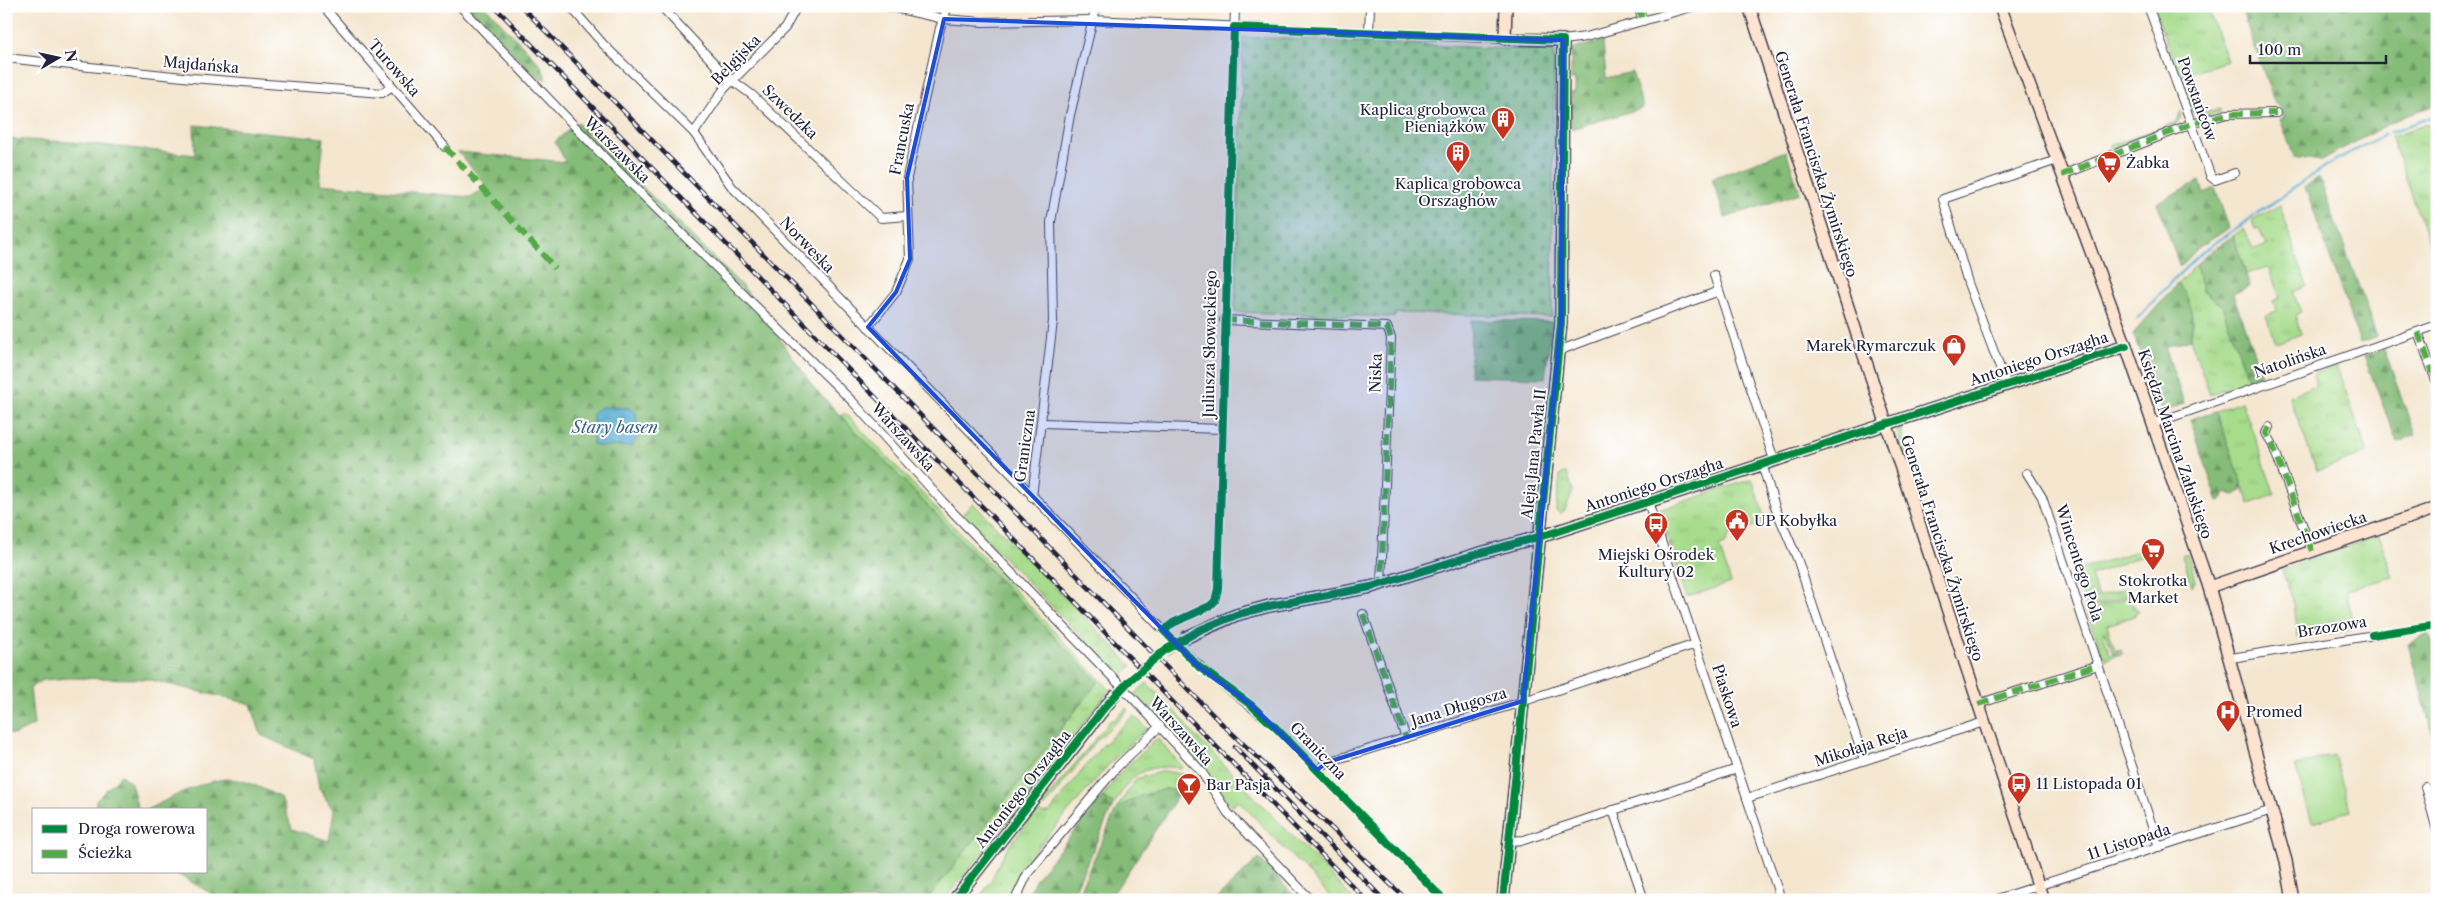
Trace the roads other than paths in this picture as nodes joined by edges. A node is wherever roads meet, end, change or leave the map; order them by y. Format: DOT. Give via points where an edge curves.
graph roads {
  1 [pos="323,6"];
  2 [pos="460,6"];
  3 [pos="570,6"];
  4 [pos="661,6"];
  5 [pos="797,6"];
  6 [pos="886,6"];
  7 [pos="948,6"];
  8 [pos="1096,6"];
  9 [pos="1234,6"];
  10 [pos="1370,6"];
  11 [pos="1506,6"];
  12 [pos="1638,6"];
  13 [pos="1695,6"];
  14 [pos="1749,6"];
  15 [pos="2000,6"];
  16 [pos="2148,6"];
  17 [pos="944,19"];
  18 [pos="1092,20"];
  19 [pos="1643,21"];
  20 [pos="1234,27"];
  21 [pos="1369,33"];
  22 [pos="1505,40"];
  23 [pos="1563,40"];
  24 [pos="6,58"];
  25 [pos="734,80"];
  26 [pos="391,86"];
  27 [pos="2276,113"];
  28 [pos="2191,124"];
  29 [pos="694,133"];
  30 [pos="445,146"];
  31 [pos="2057,160"];
  32 [pos="2235,173"];
  33 [pos="2062,175"];
  34 [pos="908,216"];
  35 [pos="1714,275"];
  36 [pos="1719,292"];
  37 [pos="1224,320"];
  38 [pos="2437,325"];
  39 [pos="868,327"];
  40 [pos="2418,332"];
  41 [pos="2126,346"];
  42 [pos="1558,351"];
  43 [pos="2437,383"];
  44 [pos="2006,384"];
  45 [pos="1042,423"];
  46 [pos="1885,424"];
  47 [pos="2152,424"];
  48 [pos="2269,427"];
  49 [pos="1222,429"];
  50 [pos="1774,460"];
  51 [pos="1762,464"];
  52 [pos="2027,473"];
  53 [pos="1032,496"];
  54 [pos="1648,502"];
  55 [pos="2437,508"];
  56 [pos="1540,537"];
  57 [pos="2312,551"];
  58 [pos="1381,584"];
  59 [pos="2209,587"];
  60 [pos="1363,614"];
  61 [pos="2437,625"];
  62 [pos="1164,631"];
  63 [pos="1187,637"];
  64 [pos="1696,644"];
  65 [pos="2231,658"];
  66 [pos="2098,665"];
  67 [pos="1114,696"];
  68 [pos="1523,701"];
  69 [pos="1978,704"];
  70 [pos="1984,722"];
  71 [pos="1160,726"];
  72 [pos="1406,738"];
  73 [pos="1864,760"];
  74 [pos="1317,770"];
  75 [pos="1737,770"];
  76 [pos="2425,787"];
  77 [pos="1747,798"];
  78 [pos="1613,810"];
  79 [pos="2272,810"];
  80 [pos="2437,830"];
  81 [pos="1509,841"];
  82 [pos="2159,847"];
  83 [pos="2038,886"];
  84 [pos="954,900"];
  85 [pos="1015,900"];
  86 [pos="1311,900"];
  87 [pos="1444,900"];
  88 [pos="1503,900"];
  89 [pos="1644,900"];
  90 [pos="1781,900"];
  91 [pos="1994,900"];
  92 [pos="2043,900"];
  93 [pos="2293,900"];
  1 -- 26 [label="street, Turowska"];
  2 -- 71 [label="street, Warszawska, bridge" via="606,158 841,389 942,502"];
  3 -- 29 [label="street, Norweska" via="603,44"];
  4 -- 25 [label="street, Szwedzka" via="725,75"];
  5 -- 25 [label="street, Belgijska" via="785,28"];
  6 -- 17 [label="street"];
  7 -- 17 [label="street, Francuska"];
  8 -- 18 [label="street, Graniczna"];
  9 -- 20 [label="street, Juliusza Słowackiego"];
  10 -- 21 [label="street"];
  11 -- 22 [label="street"];
  12 -- 19 [label="street"];
  13 -- 19 [label="street"];
  14 -- 46 [label="street, Generała Franciszka Żymirskiego"];
  15 -- 31 [label="street, Księdza Marcina Załuskiego"];
  16 -- 28 [label="street, Powstańców"];
  17 -- 18 [label="street" via="982,22"];
  17 -- 34 [label="street, Francuska" via="910,161"];
  18 -- 20 [label="street"];
  18 -- 45 [label="street, Graniczna" via="1070,115 1051,222 1053,320"];
  19 -- 23 [label="street"];
  20 -- 21 [label="street"];
  20 -- 37 [label="street, Juliusza Słowackiego"];
  21 -- 22 [label="street"];
  22 -- 23 [label="street"];
  23 -- 42 [label="street, Aleja Jana Pawła II"];
  24 -- 26 [label="street, Majdańska" via="192,78 382,93"];
  25 -- 29 [label="street, Belgijska" via="724,88"];
  25 -- 34 [label="street, Szwedzka" via="881,218"];
  26 -- 30 [label="street, Turowska"];
  27 -- 28 [label="street" via="2227,114"];
  28 -- 32 [label="street, Powstańców" via="2210,177 2215,180"];
  28 -- 33 [label="street"];
  29 -- 39 [label="street, Norweska" via="732,187"];
  31 -- 33 [label="street, Księdza Marcina Załuskiego"];
  31 -- 44 [label="street" via="1943,199 1968,283"];
  33 -- 41 [label="street, Księdza Marcina Załuskiego"];
  34 -- 39 [label="street, Francuska" via="910,259 896,292"];
  35 -- 36 [label="street"];
  36 -- 42 [label="street"];
  36 -- 50 [label="street"];
  37 -- 49 [label="street, Juliusza Słowackiego"];
  37 -- 58 [label="street, Niska" via="1387,327 1391,338"];
  38 -- 40 [label="street, Natolińska"];
  39 -- 53 [label="street, Norweska"];
  40 -- 43 [label="street"];
  40 -- 47 [label="street, Natolińska"];
  41 -- 44 [label="street, Antoniego Orszagha"];
  41 -- 47 [label="street, Księdza Marcina Załuskiego"];
  42 -- 56 [label="street, Aleja Jana Pawła II"];
  44 -- 46 [label="street, Antoniego Orszagha"];
  45 -- 49 [label="street"];
  45 -- 53 [label="street, Graniczna"];
  46 -- 50 [label="street, Antoniego Orszagha"];
  46 -- 69 [label="street, Generała Franciszka Żymirskiego"];
  47 -- 59 [label="street, Księdza Marcina Załuskiego"];
  48 -- 57 [label="street" via="2267,438 2272,443"];
  49 -- 62 [label="street, Juliusza Słowackiego" via="1217,596 1210,606 1173,623"];
  50 -- 51 [label="street, Antoniego Orszagha"];
  51 -- 54 [label="street, Antoniego Orszagha"];
  51 -- 73 [label="street"];
  52 -- 66 [label="street, Wincentego Pola" via="2040,492"];
  53 -- 62 [label="street, Graniczna"];
  54 -- 56 [label="street, Antoniego Orszagha"];
  54 -- 64 [label="street, Piaskowa"];
  55 -- 57 [label="street, Krechowiecka"];
  56 -- 58 [label="street, Antoniego Orszagha"];
  56 -- 68 [label="street, Aleja Jana Pawła II"];
  57 -- 59 [label="street, Krechowiecka"];
  58 -- 63 [label="street, Antoniego Orszagha" via="1269,606 1223,620"];
  59 -- 65 [label="street, Księdza Marcina Załuskiego"];
  60 -- 72 [label="street"];
  61 -- 65 [label="street, Brzozowa"];
  62 -- 74 [label="street, Graniczna, bridge" via="1205,672 1251,705"];
  64 -- 68 [label="street, Jana Długosza"];
  64 -- 75 [label="street, Piaskowa"];
  65 -- 79 [label="street, Księdza Marcina Załuskiego"];
  66 -- 69 [label="street"];
  66 -- 82 [label="street, Wincentego Pola"];
  67 -- 84 [label="street, Antoniego Orszagha"];
  68 -- 72 [label="street, Jana Długosza"];
  68 -- 81 [label="street, Aleja Jana Pawła II"];
  69 -- 70 [label="street, Generała Franciszka Żymirskiego"];
  70 -- 73 [label="street, Mikołaja Reja"];
  70 -- 83 [label="street, Generała Franciszka Żymirskiego"];
  71 -- 85 [label="street" via="1117,767 1028,874"];
  71 -- 86 [label="street, Warszawska" via="1201,771 1228,813"];
  72 -- 74 [label="street, Jana Długosza" via="1328,762"];
  73 -- 77 [label="street, Mikołaja Reja"];
  74 -- 87 [label="street, Graniczna"];
  75 -- 77 [label="street, Piaskowa"];
  75 -- 78 [label="street"];
  76 -- 80 [label="street"];
  77 -- 90 [label="street, Piaskowa"];
  78 -- 81 [label="street" via="1524,840"];
  78 -- 89 [label="street"];
  79 -- 82 [label="street, 11 Listopada"];
  79 -- 93 [label="street, Księdza Marcina Załuskiego"];
  81 -- 88 [label="street, Aleja Jana Pawła II"];
  82 -- 83 [label="street, 11 Listopada"];
  83 -- 91 [label="street, 11 Listopada"];
  83 -- 92 [label="street, Generała Franciszka Żymirskiego"];
}
